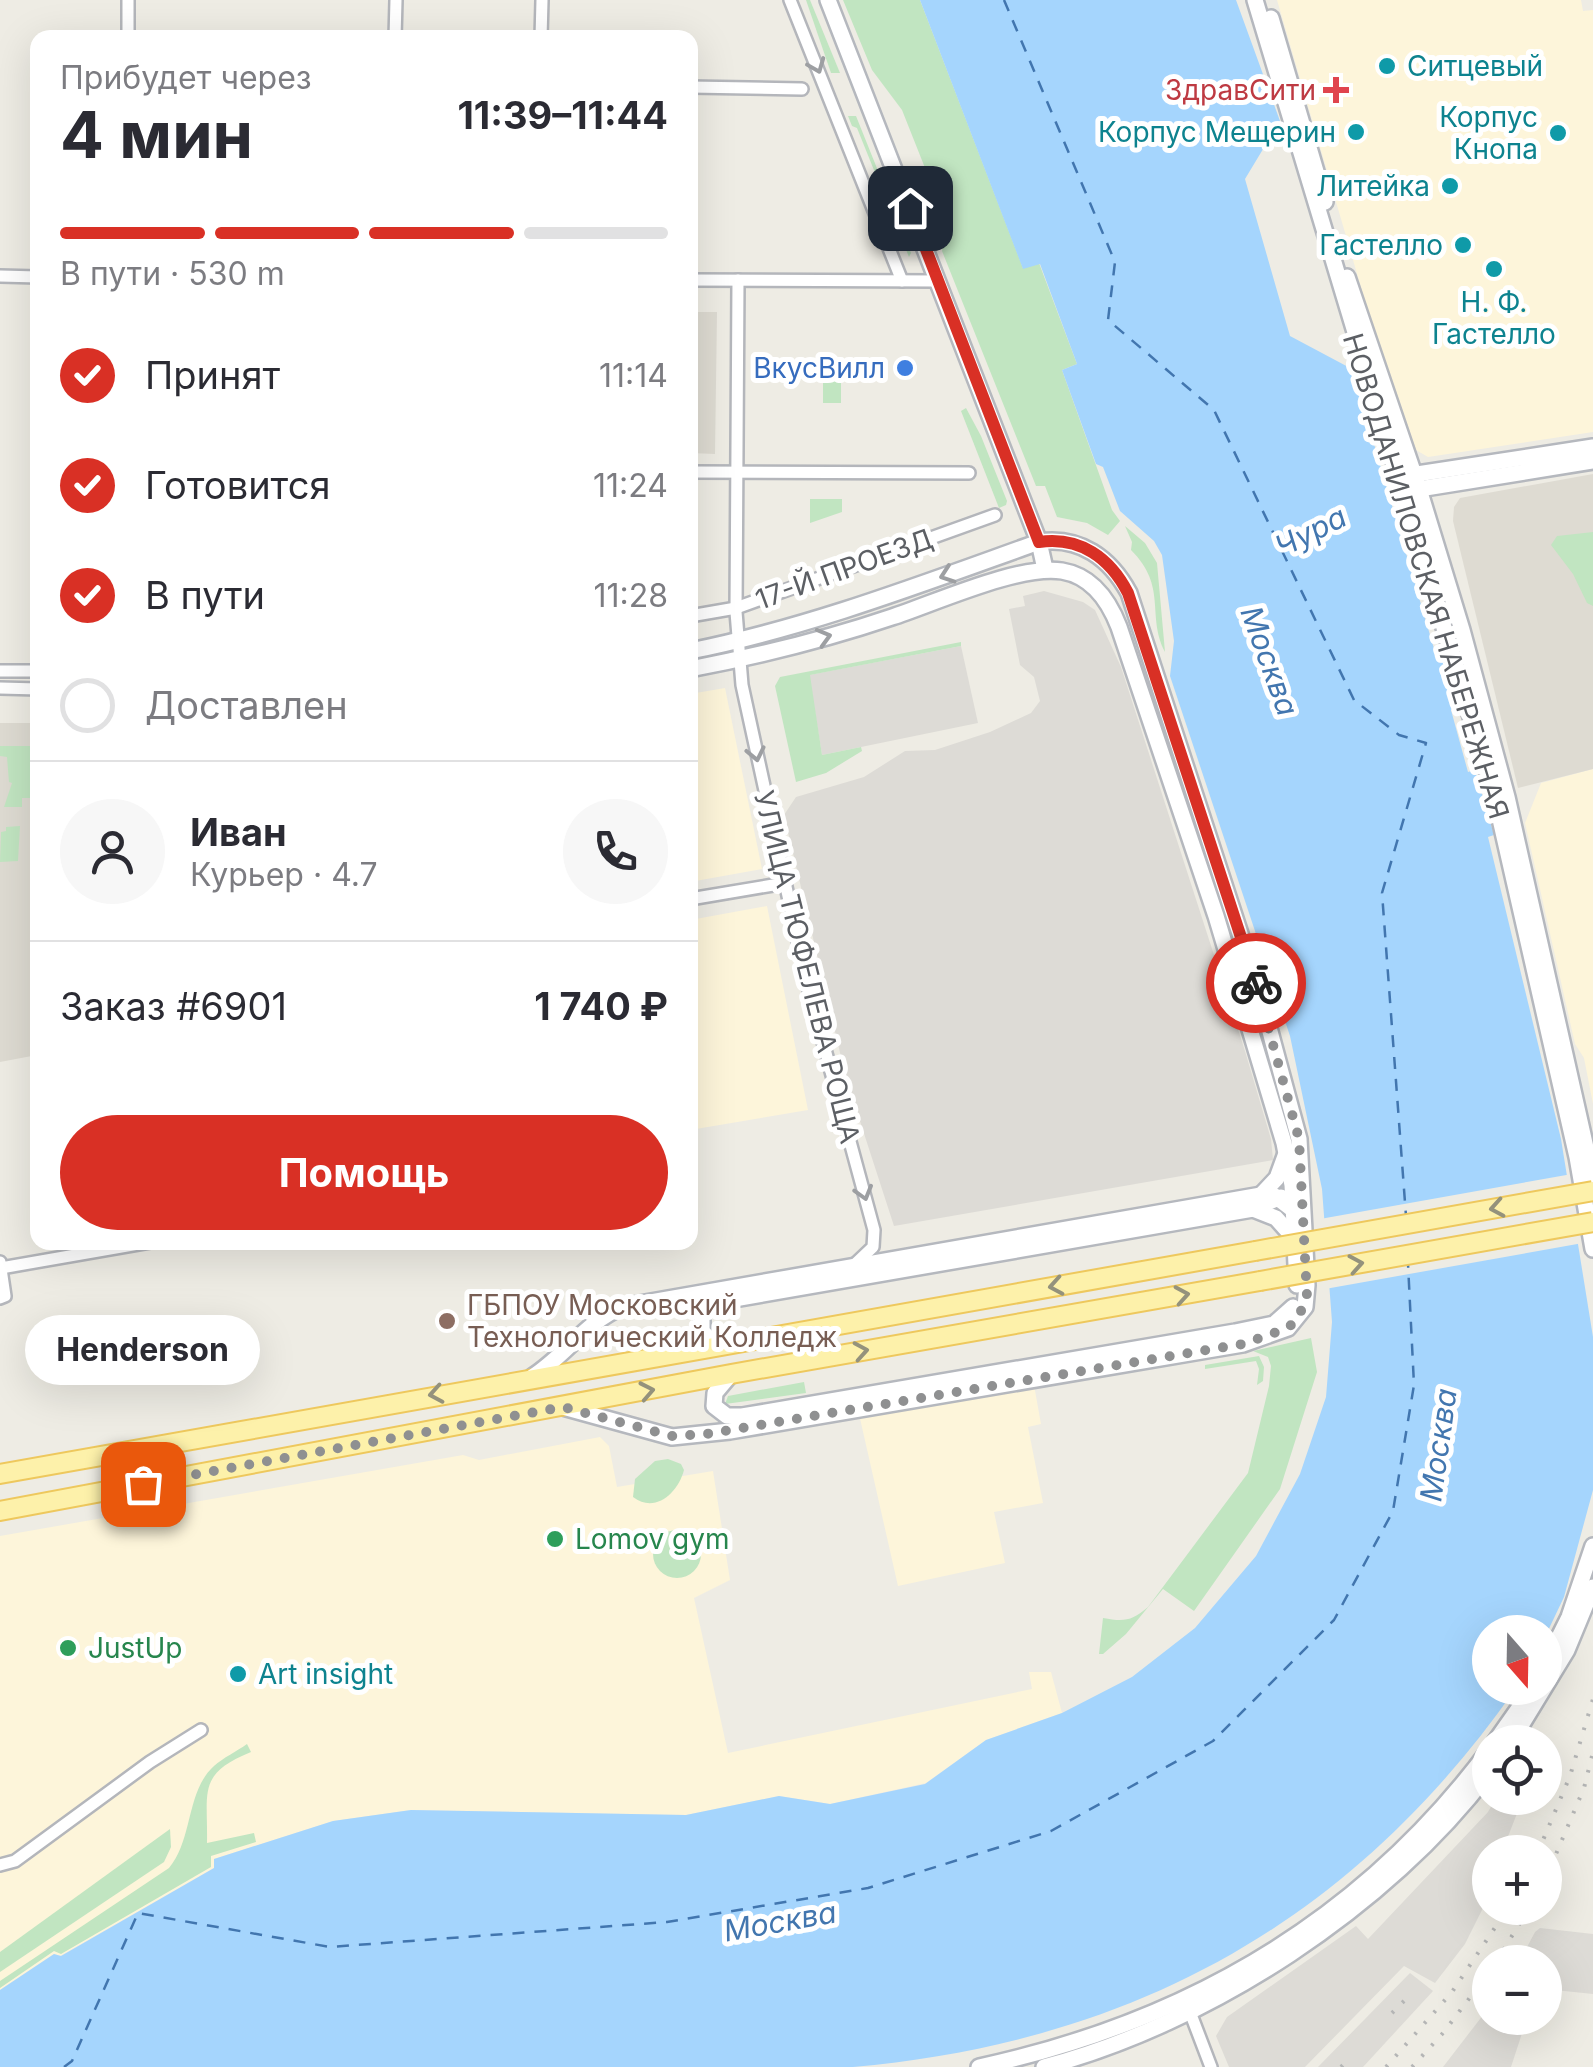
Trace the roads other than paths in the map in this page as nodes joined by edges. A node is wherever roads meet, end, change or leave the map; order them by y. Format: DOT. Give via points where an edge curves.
graph roads {
  1 [pos="128,0"];
  2 [pos="396,0"];
  3 [pos="542,0"];
  4 [pos="790,0"];
  5 [pos="828,0"];
  6 [pos="1254,0"];
  7 [pos="1266,0"];
  8 [pos="128,30"];
  9 [pos="395,30"];
  10 [pos="541,30"];
  11 [pos="698,87"];
  12 [pos="802,88"];
  13 [pos="0,276"];
  14 [pos="30,277"];
  15 [pos="698,280"];
  16 [pos="738,280"];
  17 [pos="902,281"];
  18 [pos="938,281"];
  19 [pos="1593,447"];
  20 [pos="1593,461"];
  21 [pos="698,472"];
  22 [pos="737,472"];
  23 [pos="968,473"];
  24 [pos="1409,482"];
  25 [pos="995,515"];
  26 [pos="1039,542"];
  27 [pos="1045,569"];
  28 [pos="736,608"];
  29 [pos="698,615"];
  30 [pos="739,650"];
  31 [pos="698,651"];
  32 [pos="698,666"];
  33 [pos="0,671"];
  34 [pos="30,671"];
  35 [pos="0,688"];
  36 [pos="30,689"];
  37 [pos="785,883"];
  38 [pos="698,898"];
  39 [pos="1286,1152"];
  40 [pos="1583,1156"];
  41 [pos="1302,1165"];
  42 [pos="1593,1179"];
  43 [pos="1292,1185"];
  44 [pos="1593,1191"];
  45 [pos="1256,1202"];
  46 [pos="1286,1203"];
  47 [pos="1593,1222"];
  48 [pos="1304,1223"];
  49 [pos="1294,1238"];
  50 [pos="1593,1249"];
  51 [pos="98,1250"];
  52 [pos="0,1265"];
  53 [pos="853,1266"];
  54 [pos="3,1297"];
  55 [pos="727,1344"];
  56 [pos="731,1374"];
  57 [pos="532,1377"];
  58 [pos="563,1407"];
  59 [pos="0,1474"];
  60 [pos="0,1511"];
  61 [pos="1593,1546"];
  62 [pos="1593,1588"];
  63 [pos="1562,1630"];
  64 [pos="1521,1725"];
  65 [pos="200,1730"];
  66 [pos="1472,1773"];
  67 [pos="1472,1790"];
  68 [pos="0,1865"];
  69 [pos="1188,2006"];
  70 [pos="979,2067"];
  71 [pos="1044,2067"];
  72 [pos="1211,2067"];
  1 -- 8 [label="street"];
  2 -- 9 [label="street"];
  3 -- 10 [label="street"];
  4 -- 17 [label="street, one-way"];
  5 -- 18 [label="main road"];
  6 -- 24 [label="main road, НОВОДАНИЛОВСКАЯ НАБЕРЕЖНАЯ" via="1352,332"];
  7 -- 24 [label="main road, НОВОДАНИЛОВСКАЯ НАБЕРЕЖНАЯ"];
  11 -- 12 [label="street"];
  13 -- 14 [label="street"];
  15 -- 16 [label="street"];
  16 -- 17 [label="street"];
  16 -- 22 [label="street, УЛИЦА ТЮФЕЛЕВА РОЩА"];
  17 -- 18 [label="street"];
  18 -- 26 [label="main road"];
  19 -- 24 [label="main road"];
  20 -- 24 [label="main road"];
  21 -- 22 [label="street"];
  22 -- 23 [label="street"];
  22 -- 28 [label="street, УЛИЦА ТЮФЕЛЕВА РОЩА"];
  24 -- 40 [label="main road, НОВОДАНИЛОВСКАЯ НАБЕРЕЖНАЯ"];
  25 -- 28 [label="street, 17-Й ПРОЕЗД"];
  26 -- 27 [label="main road"];
  26 -- 30 [label="main road, one-way"];
  26 -- 41 [label="main road" via="1087,548 1113,568 1128,593 1280,1062"];
  30 -- 27 [label="main road, one-way" via="888,619"];
  27 -- 39 [label="main road" via="1092,583 1114,612"];
  28 -- 29 [label="street, 17-Й ПРОЕЗД"];
  28 -- 30 [label="street, УЛИЦА ТЮФЕЛЕВА РОЩА"];
  30 -- 31 [label="main road"];
  30 -- 32 [label="main road"];
  30 -- 37 [label="street, УЛИЦА ТЮФЕЛЕВА РОЩА, one-way"];
  33 -- 34 [label="street"];
  35 -- 36 [label="street"];
  37 -- 38 [label="street"];
  37 -- 53 [label="street, УЛИЦА ТЮФЕЛЕВА РОЩА, one-way" via="874,1230 873,1247"];
  39 -- 43 [label="main road"];
  39 -- 45 [label="main road" via="1277,1178"];
  40 -- 42 [label="main road"];
  40 -- 50 [label="main road"];
  41 -- 43 [label="main road"];
  41 -- 48 [label="main road"];
  43 -- 46 [label="main road"];
  44 -- 55 [label="main road, one-way, bridge"];
  45 -- 46 [label="main road"];
  45 -- 49 [label="main road"];
  45 -- 53 [label="main road"];
  45 -- 55 [label="main road" via="717,1302 702,1314 702,1332"];
  46 -- 48 [label="main road"];
  46 -- 49 [label="main road"];
  56 -- 47 [label="main road, one-way, bridge"];
  48 -- 58 [label="main road" via="1304,1307 1280,1333 1243,1344 680,1437"];
  49 -- 56 [label="main road" via="1296,1304 1274,1324 742,1416 727,1416 714,1406 714,1393"];
  51 -- 52 [label="street"];
  52 -- 54 [label="street"];
  53 -- 57 [label="main road" via="622,1307 602,1316"];
  55 -- 57 [label="main road"];
  58 -- 56 [label="main road, one-way"];
  57 -- 59 [label="main road, one-way"];
  58 -- 60 [label="main road"];
  61 -- 63 [label="main road"];
  62 -- 64 [label="main road" via="1567,1650"];
  65 -- 68 [label="street"];
  66 -- 69 [label="main road" via="1357,1888"];
  67 -- 69 [label="main road" via="1363,1900 1264,1971"];
  69 -- 70 [label="main road"];
  69 -- 71 [label="main road"];
  69 -- 72 [label="street"];
}
